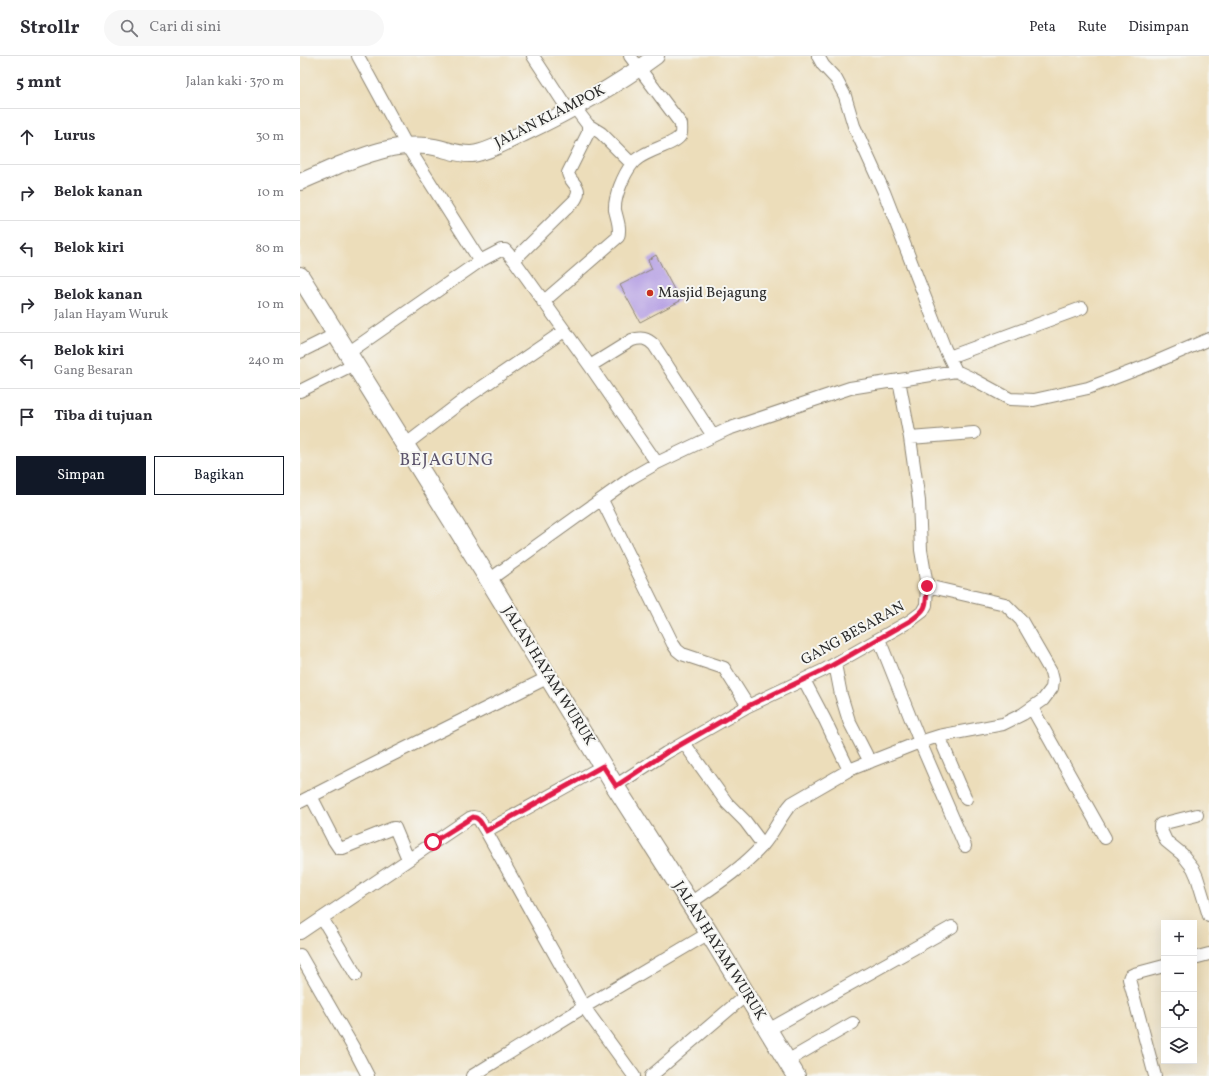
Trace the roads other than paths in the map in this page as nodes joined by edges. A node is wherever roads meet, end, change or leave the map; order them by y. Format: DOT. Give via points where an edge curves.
graph roads {
  1 [pos="358,56"];
  2 [pos="533,56"];
  3 [pos="656,56"];
  4 [pos="818,56"];
  5 [pos="634,62"];
  6 [pos="572,110"];
  7 [pos="588,125"];
  8 [pos="407,146"];
  9 [pos="632,164"];
  10 [pos="300,182"];
  11 [pos="514,260"];
  12 [pos="480,261"];
  13 [pos="300,276"];
  14 [pos="543,302"];
  15 [pos="1082,308"];
  16 [pos="564,331"];
  17 [pos="336,334"];
  18 [pos="1209,339"];
  19 [pos="300,352"];
  20 [pos="949,357"];
  21 [pos="351,358"];
  22 [pos="590,366"];
  23 [pos="956,371"];
  24 [pos="899,380"];
  25 [pos="300,391"];
  26 [pos="974,432"];
  27 [pos="713,436"];
  28 [pos="910,438"];
  29 [pos="405,445"];
  30 [pos="657,463"];
  31 [pos="602,500"];
  32 [pos="489,580"];
  33 [pos="927,586"];
  34 [pos="879,639"];
  35 [pos="835,664"];
  36 [pos="549,677"];
  37 [pos="804,680"];
  38 [pos="748,706"];
  39 [pos="1032,708"];
  40 [pos="939,736"];
  41 [pos="920,742"];
  42 [pos="684,743"];
  43 [pos="870,762"];
  44 [pos="603,766"];
  45 [pos="849,770"];
  46 [pos="616,786"];
  47 [pos="305,799"];
  48 [pos="966,799"];
  49 [pos="1197,815"];
  50 [pos="486,831"];
  51 [pos="1105,838"];
  52 [pos="763,845"];
  53 [pos="965,846"];
  54 [pos="408,859"];
  55 [pos="690,903"];
  56 [pos="1209,916"];
  57 [pos="322,918"];
  58 [pos="952,927"];
  59 [pos="300,933"];
  60 [pos="709,933"];
  61 [pos="1209,954"];
  62 [pos="300,955"];
  63 [pos="1197,957"];
  64 [pos="1161,967"];
  65 [pos="356,974"];
  66 [pos="746,995"];
  67 [pos="584,1007"];
  68 [pos="854,1023"];
  69 [pos="768,1030"];
  70 [pos="792,1069"];
  71 [pos="368,1076"];
  72 [pos="472,1076"];
  73 [pos="634,1076"];
  74 [pos="651,1076"];
  75 [pos="1155,1076"];
  1 -- 8 [label="street"];
  2 -- 6 [label="street"];
  3 -- 5 [label="street, JALAN KLAMPOK"];
  4 -- 20 [label="street" via="846,96 854,126 884,192"];
  5 -- 6 [label="street, JALAN KLAMPOK"];
  5 -- 9 [label="street" via="681,124 681,131 680,136 674,141"];
  6 -- 7 [label="street"];
  6 -- 8 [label="street, JALAN KLAMPOK" via="508,141 472,154 428,146"];
  7 -- 9 [label="street" via="601,133"];
  7 -- 11 [label="street" via="588,133 568,172 579,194"];
  8 -- 10 [label="street, JALAN KLAMPOK" via="395,146 374,152"];
  8 -- 12 [label="street"];
  9 -- 14 [label="street" via="617,197 615,208 618,237"];
  11 -- 12 [label="street" via="505,250 501,250"];
  11 -- 14 [label="street"];
  12 -- 21 [label="street"];
  13 -- 17 [label="main road, JALAN HAYAM WURUK"];
  14 -- 16 [label="street"];
  15 -- 20 [label="street"];
  16 -- 22 [label="street"];
  16 -- 29 [label="street" via="469,396"];
  17 -- 19 [label="street"];
  17 -- 21 [label="main road, JALAN HAYAM WURUK"];
  18 -- 23 [label="street" via="1088,388 1034,400 1010,399"];
  20 -- 23 [label="street"];
  21 -- 25 [label="street"];
  21 -- 29 [label="main road, JALAN HAYAM WURUK"];
  22 -- 27 [label="street" via="632,340 650,340"];
  22 -- 30 [label="street"];
  23 -- 24 [label="street"];
  24 -- 27 [label="street" via="850,388"];
  24 -- 28 [label="street, GANG BESARAN"];
  26 -- 28 [label="street"];
  27 -- 30 [label="street"];
  28 -- 33 [label="street, GANG BESARAN"];
  29 -- 32 [label="main road, JALAN HAYAM WURUK"];
  30 -- 31 [label="street" via="631,478"];
  31 -- 32 [label="street"];
  31 -- 38 [label="street" via="677,650 724,668"];
  32 -- 36 [label="main road, JALAN HAYAM WURUK"];
  33 -- 34 [label="street, GANG BESARAN" via="926,605 922,612"];
  33 -- 39 [label="street" via="1005,604 1021,620 1053,680 1048,695"];
  34 -- 35 [label="street, GANG BESARAN"];
  34 -- 41 [label="street"];
  35 -- 37 [label="street, GANG BESARAN"];
  35 -- 43 [label="street" via="849,721"];
  36 -- 44 [label="main road, JALAN HAYAM WURUK"];
  36 -- 47 [label="street"];
  37 -- 38 [label="street, GANG BESARAN"];
  37 -- 45 [label="street"];
  38 -- 42 [label="street, GANG BESARAN"];
  39 -- 40 [label="street" via="1003,724"];
  39 -- 51 [label="street"];
  40 -- 41 [label="street"];
  40 -- 48 [label="street"];
  41 -- 43 [label="street"];
  41 -- 53 [label="street"];
  42 -- 46 [label="street, GANG BESARAN"];
  42 -- 52 [label="street" via="727,803"];
  43 -- 45 [label="street"];
  44 -- 46 [label="main road, JALAN HAYAM WURUK"];
  44 -- 50 [label="street"];
  45 -- 52 [label="street" via="792,803"];
  46 -- 55 [label="main road, JALAN HAYAM WURUK"];
  47 -- 54 [label="street" via="339,848 396,828"];
  49 -- 56 [label="street" via="1160,825 1164,839 1182,854 1193,868"];
  50 -- 54 [label="street" via="478,818 470,818"];
  50 -- 67 [label="street"];
  52 -- 55 [label="street" via="732,874"];
  54 -- 57 [label="street"];
  55 -- 60 [label="main road, JALAN HAYAM WURUK"];
  57 -- 59 [label="street"];
  57 -- 65 [label="street"];
  58 -- 69 [label="street"];
  60 -- 66 [label="main road, JALAN HAYAM WURUK"];
  60 -- 67 [label="street"];
  61 -- 63 [label="street"];
  62 -- 71 [label="street"];
  64 -- 75 [label="street" via="1134,974 1129,979"];
  66 -- 69 [label="main road, JALAN HAYAM WURUK"];
  66 -- 74 [label="street"];
  67 -- 72 [label="street"];
  67 -- 73 [label="street"];
  68 -- 70 [label="street"];
  69 -- 70 [label="main road, JALAN HAYAM WURUK"];
}
